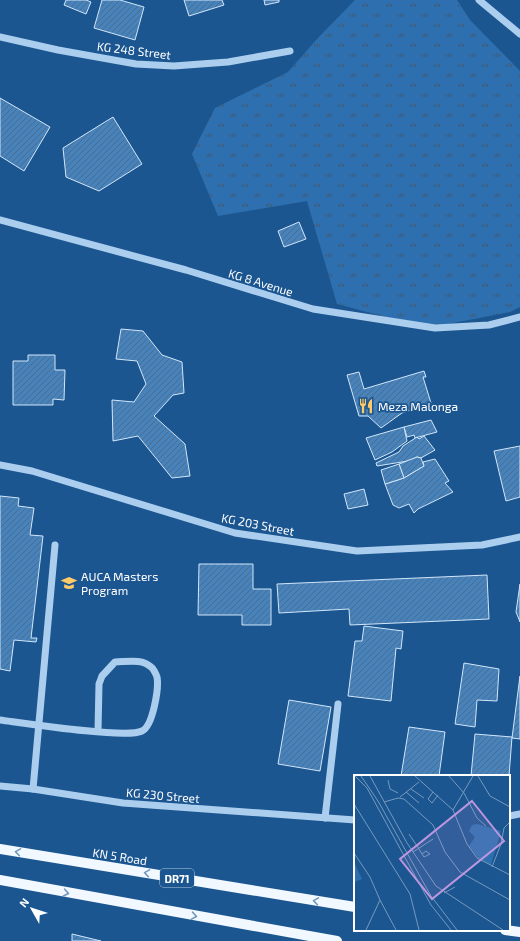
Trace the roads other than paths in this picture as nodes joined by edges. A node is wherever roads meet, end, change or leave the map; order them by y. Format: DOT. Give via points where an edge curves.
graph roads {
  1 [pos="479,0"];
  2 [pos="520,34"];
  3 [pos="0,37"];
  4 [pos="290,51"];
  5 [pos="0,220"];
  6 [pos="520,317"];
  7 [pos="0,465"];
  8 [pos="520,537"];
  9 [pos="55,545"];
  10 [pos="338,704"];
  11 [pos="0,720"];
  12 [pos="39,725"];
  13 [pos="98,731"];
  14 [pos="0,786"];
  15 [pos="33,789"];
  16 [pos="520,814"];
  17 [pos="510,816"];
  18 [pos="325,818"];
  19 [pos="354,820"];
  20 [pos="0,849"];
  21 [pos="0,880"];
  22 [pos="354,907"];
  23 [pos="510,931"];
  24 [pos="520,932"];
  25 [pos="337,941"];
  1 -- 2 [label="street"];
  3 -- 4 [label="street, KG 248 Street" via="136,64 174,66 228,62"];
  5 -- 6 [label="street, KG 8 Avenue" via="186,270 313,309 435,328 489,324"];
  7 -- 8 [label="street, KG 203 Street" via="32,471 235,533 357,552 482,546"];
  9 -- 12 [label="street"];
  10 -- 18 [label="street"];
  11 -- 12 [label="street"];
  12 -- 13 [label="street"];
  12 -- 15 [label="street"];
  13 -- 13 [label="street" via="135,733 144,730 150,723 157,676 150,666 142,661 115,662 102,676 99,684"];
  14 -- 15 [label="street, KG 230 Street"];
  15 -- 18 [label="street, KG 230 Street" via="123,803"];
  16 -- 17 [label="street"];
  18 -- 19 [label="street, KG 230 Street"];
  22 -- 20 [label="main road, KN 5 Road / DR71, one-way"];
  21 -- 25 [label="main road, one-way"];
  23 -- 24 [label="main road"];
}
